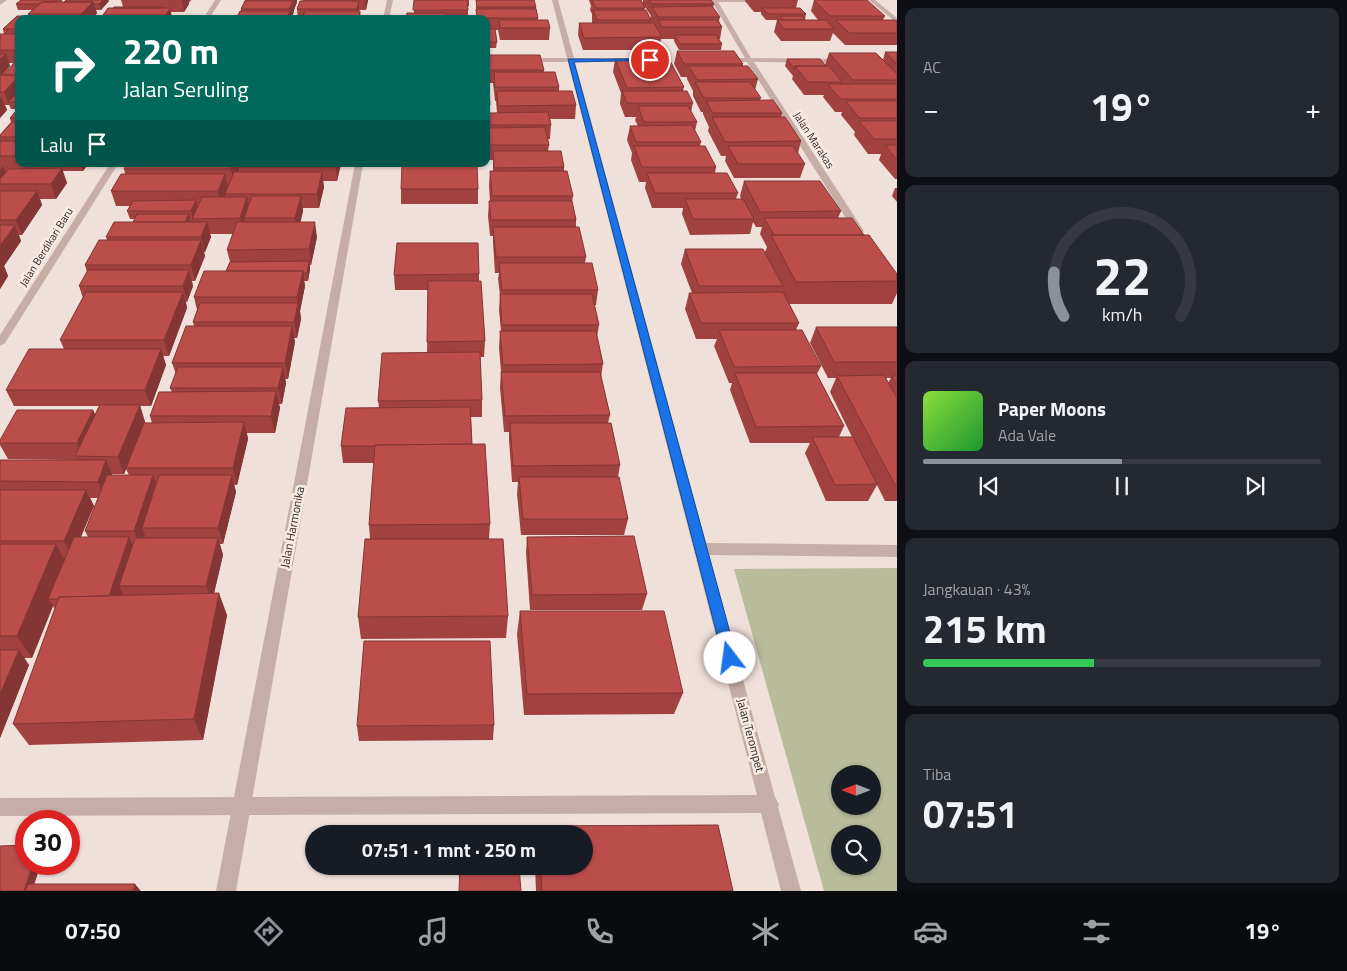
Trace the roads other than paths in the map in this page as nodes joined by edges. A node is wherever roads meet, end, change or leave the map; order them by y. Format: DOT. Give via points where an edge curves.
graph roads {
  1 [pos="4,0"];
  2 [pos="218,0"];
  3 [pos="390,0"];
  4 [pos="555,0"];
  5 [pos="714,0"];
  6 [pos="776,0"];
  7 [pos="872,0"];
  8 [pos="0,3"];
  9 [pos="209,15"];
  10 [pos="387,15"];
  11 [pos="897,21"];
  12 [pos="514,60"];
  13 [pos="570,60"];
  14 [pos="640,60"];
  15 [pos="719,60"];
  16 [pos="749,60"];
  17 [pos="848,61"];
  18 [pos="112,167"];
  19 [pos="358,167"];
  20 [pos="865,241"];
  21 [pos="0,343"];
  22 [pos="700,549"];
  23 [pos="897,551"];
  24 [pos="770,804"];
  25 [pos="0,807"];
  26 [pos="240,808"];
  27 [pos="226,891"];
  28 [pos="791,891"];
  1 -- 8 [label="street"];
  2 -- 9 [label="street"];
  3 -- 10 [label="street"];
  4 -- 13 [label="street, Jalan Terompet"];
  5 -- 6 [label="street"];
  5 -- 16 [label="street, Jalan Marakas"];
  7 -- 11 [label="street"];
  12 -- 13 [label="street"];
  13 -- 14 [label="street"];
  13 -- 22 [label="street, Jalan Terompet"];
  15 -- 16 [label="street"];
  16 -- 17 [label="street"];
  16 -- 20 [label="street, Jalan Marakas"];
  18 -- 21 [label="street, Jalan Berdikari Baru"];
  19 -- 26 [label="street, Jalan Harmonika"];
  22 -- 23 [label="street"];
  22 -- 24 [label="street, Jalan Terompet"];
  24 -- 26 [label="street"];
  24 -- 28 [label="street, Jalan Terompet"];
  25 -- 26 [label="street"];
  26 -- 27 [label="street, Jalan Harmonika"];
}
